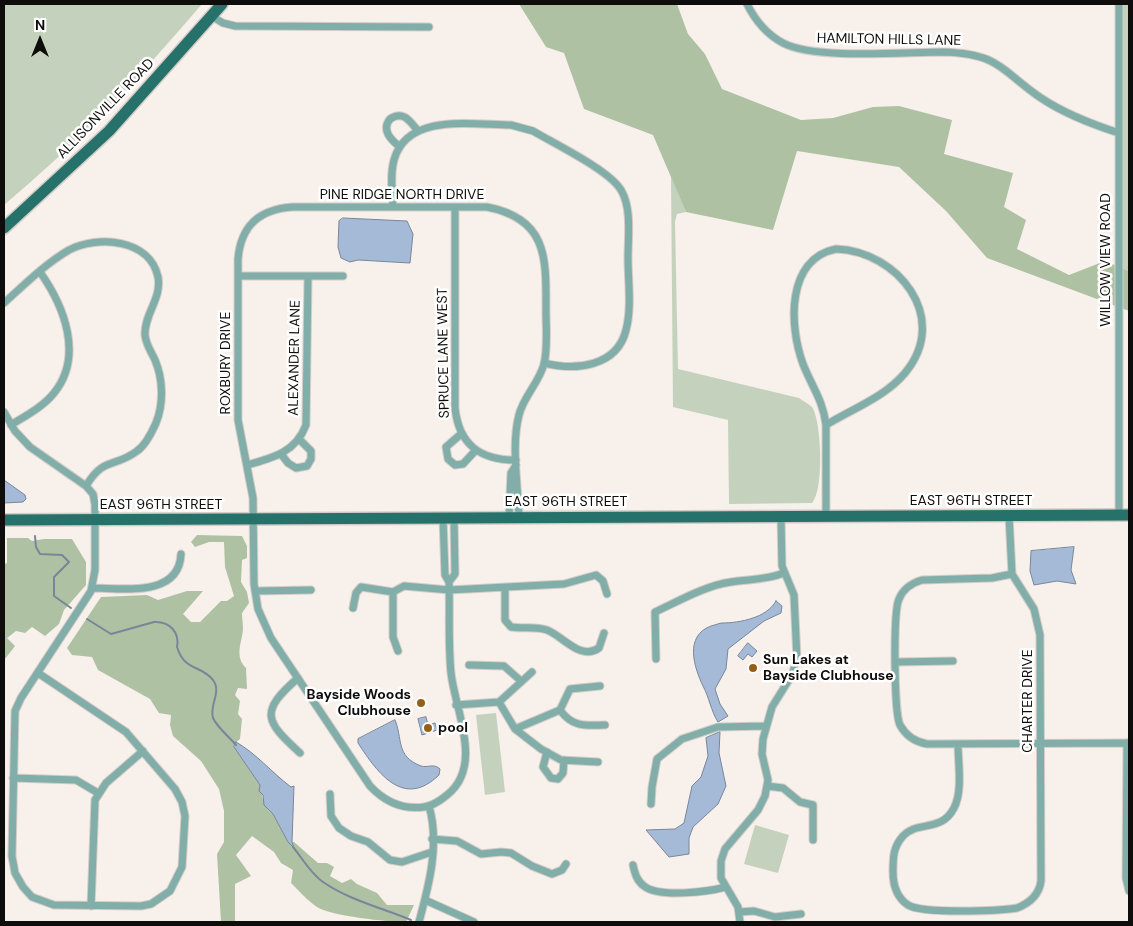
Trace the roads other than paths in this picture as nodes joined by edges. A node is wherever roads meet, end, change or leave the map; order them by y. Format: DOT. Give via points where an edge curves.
graph roads {
  1 [pos="222,4"];
  2 [pos="747,4"];
  3 [pos="1120,4"];
  4 [pos="213,17"];
  5 [pos="429,27"];
  6 [pos="418,131"];
  7 [pos="1119,133"];
  8 [pos="400,148"];
  9 [pos="393,206"];
  10 [pos="455,207"];
  11 [pos="262,214"];
  12 [pos="4,228"];
  13 [pos="40,272"];
  14 [pos="238,276"];
  15 [pos="308,276"];
  16 [pos="344,276"];
  17 [pos="4,303"];
  18 [pos="544,362"];
  19 [pos="4,412"];
  20 [pos="11,425"];
  21 [pos="826,426"];
  22 [pos="461,434"];
  23 [pos="299,439"];
  24 [pos="476,450"];
  25 [pos="281,454"];
  26 [pos="516,463"];
  27 [pos="247,464"];
  28 [pos="86,486"];
  29 [pos="1009,515"];
  30 [pos="1124,515"];
  31 [pos="514,517"];
  32 [pos="781,517"];
  33 [pos="826,517"];
  34 [pos="449,518"];
  35 [pos="254,519"];
  36 [pos="4,520"];
  37 [pos="95,520"];
  38 [pos="181,554"];
  39 [pos="784,573"];
  40 [pos="1012,574"];
  41 [pos="449,582"];
  42 [pos="92,588"];
  43 [pos="505,588"];
  44 [pos="311,590"];
  45 [pos="449,590"];
  46 [pos="255,591"];
  47 [pos="393,592"];
  48 [pos="607,594"];
  49 [pos="353,608"];
  50 [pos="604,633"];
  51 [pos="398,651"];
  52 [pos="656,659"];
  53 [pos="954,661"];
  54 [pos="896,662"];
  55 [pos="469,666"];
  56 [pos="532,672"];
  57 [pos="38,673"];
  58 [pos="298,678"];
  59 [pos="522,681"];
  60 [pos="600,686"];
  61 [pos="500,702"];
  62 [pos="456,705"];
  63 [pos="560,710"];
  64 [pos="605,725"];
  65 [pos="766,726"];
  66 [pos="515,730"];
  67 [pos="1128,743"];
  68 [pos="958,744"];
  69 [pos="1041,744"];
  70 [pos="143,751"];
  71 [pos="547,752"];
  72 [pos="300,753"];
  73 [pos="564,760"];
  74 [pos="598,762"];
  75 [pos="13,778"];
  76 [pos="768,786"];
  77 [pos="98,793"];
  78 [pos="330,794"];
  79 [pos="651,804"];
  80 [pos="429,806"];
  81 [pos="1128,828"];
  82 [pos="432,839"];
  83 [pos="813,840"];
  84 [pos="432,852"];
  85 [pos="566,864"];
  86 [pos="633,866"];
  87 [pos="726,887"];
  88 [pos="1129,892"];
  89 [pos="425,900"];
  90 [pos="91,906"];
  91 [pos="740,912"];
  92 [pos="801,914"];
  93 [pos="419,922"];
  94 [pos="474,922"];
  95 [pos="740,922"];
  1 -- 4 [label="main road, ALLISONVILLE ROAD"];
  2 -- 7 [label="street, HAMILTON HILLS LANE" via="768,33 784,44 811,52 962,52 984,57 997,62 1064,112"];
  3 -- 7 [label="street, WILLOW VIEW ROAD"];
  4 -- 5 [label="street" via="235,26"];
  4 -- 12 [label="main road, ALLISONVILLE ROAD" via="109,131"];
  6 -- 8 [label="street"];
  6 -- 8 [label="street" via="406,118 397,115 390,118 386,126 388,134"];
  6 -- 18 [label="street" via="435,125 522,127 617,183 626,201 628,318 622,342 602,361 590,365 574,367"];
  7 -- 30 [label="street, WILLOW VIEW ROAD"];
  8 -- 9 [label="street" via="392,173"];
  9 -- 10 [label="street, PINE RIDGE NORTH DRIVE"];
  9 -- 11 [label="street, PINE RIDGE NORTH DRIVE" via="293,207 277,208"];
  10 -- 18 [label="street, PINE RIDGE NORTH DRIVE" via="487,207 506,212 530,226 535,233 545,257"];
  10 -- 22 [label="street, SPRUCE LANE WEST" via="455,408"];
  11 -- 14 [label="street, ROXBURY DRIVE" via="241,239"];
  13 -- 17 [label="street"];
  13 -- 20 [label="street" via="55,295 69,331 69,351 55,392"];
  13 -- 28 [label="street" via="70,250 118,243 140,251 151,261 158,276 158,296 145,332 158,368 162,400 156,423 138,451 101,466"];
  14 -- 15 [label="street"];
  14 -- 27 [label="street, ROXBURY DRIVE" via="238,425"];
  15 -- 16 [label="street"];
  15 -- 23 [label="street, ALEXANDER LANE" via="308,415"];
  18 -- 26 [label="street" via="518,416"];
  19 -- 20 [label="street"];
  20 -- 28 [label="street" via="30,447"];
  21 -- 21 [label="street" via="822,403 798,344 795,308 799,282 809,263 823,252 847,249 879,261 905,283 920,308 922,334 918,353 899,380"];
  21 -- 33 [label="street"];
  22 -- 24 [label="street, SPRUCE LANE WEST"];
  22 -- 24 [label="street" via="446,447 448,460 455,465 463,464"];
  23 -- 25 [label="street, ALEXANDER LANE"];
  23 -- 25 [label="street" via="311,451 307,466 296,468"];
  24 -- 26 [label="street, SPRUCE LANE WEST"];
  25 -- 27 [label="street, ALEXANDER LANE"];
  26 -- 31 [label="street" via="511,473"];
  27 -- 35 [label="street, ROXBURY DRIVE"];
  28 -- 37 [label="street" via="94,500"];
  29 -- 30 [label="main road, EAST 96TH STREET"];
  29 -- 33 [label="main road, EAST 96TH STREET"];
  29 -- 40 [label="street, CHARTER DRIVE"];
  31 -- 32 [label="main road, EAST 96TH STREET"];
  31 -- 34 [label="main road, EAST 96TH STREET"];
  32 -- 33 [label="main road, EAST 96TH STREET"];
  32 -- 39 [label="street"];
  34 -- 35 [label="main road, EAST 96TH STREET"];
  34 -- 41 [label="street" via="445,575"];
  34 -- 41 [label="street" via="455,574"];
  35 -- 37 [label="main road, EAST 96TH STREET"];
  35 -- 46 [label="street, ROXBURY DRIVE"];
  36 -- 37 [label="main road, EAST 96TH STREET"];
  37 -- 42 [label="street" via="96,570"];
  38 -- 42 [label="street" via="175,573 155,587"];
  39 -- 52 [label="street" via="763,580 730,582 702,590 655,612"];
  39 -- 65 [label="street" via="794,595 797,659 792,675 772,707"];
  40 -- 54 [label="street" via="992,578 930,579 912,584 896,607"];
  40 -- 69 [label="street, CHARTER DRIVE" via="1032,606 1039,625"];
  41 -- 45 [label="street"];
  42 -- 57 [label="street"];
  43 -- 45 [label="street"];
  43 -- 48 [label="street" via="564,584 592,575 602,579"];
  43 -- 50 [label="street" via="505,620 511,627 548,630 574,648 590,652 599,648"];
  44 -- 46 [label="street"];
  45 -- 47 [label="street" via="404,586"];
  45 -- 62 [label="street" via="450,666"];
  46 -- 58 [label="street, ROXBURY DRIVE" via="264,625"];
  47 -- 49 [label="street" via="360,587"];
  47 -- 51 [label="street" via="393,637"];
  53 -- 54 [label="street"];
  54 -- 68 [label="street" via="897,713 904,732 925,744"];
  55 -- 59 [label="street" via="504,666"];
  56 -- 59 [label="street"];
  57 -- 70 [label="street" via="118,727"];
  57 -- 75 [label="street" via="15,711"];
  58 -- 72 [label="street" via="277,698 271,719 277,732"];
  58 -- 80 [label="street, ROXBURY DRIVE" via="374,791 397,805 410,808"];
  59 -- 61 [label="street"];
  60 -- 63 [label="street" via="570,689"];
  61 -- 62 [label="street"];
  61 -- 66 [label="street"];
  62 -- 80 [label="street" via="466,748 464,770 451,792"];
  63 -- 64 [label="street" via="568,720 578,725"];
  63 -- 66 [label="street"];
  65 -- 76 [label="street" via="762,750"];
  65 -- 79 [label="street" via="718,727 682,739 657,759"];
  66 -- 71 [label="street"];
  67 -- 69 [label="street"];
  67 -- 81 [label="street"];
  68 -- 69 [label="street"];
  68 -- 69 [label="street, CHARTER DRIVE" via="958,794 951,813 940,822 907,832 894,850 894,885 898,896 908,905 923,910 1009,910 1026,904 1036,894 1042,876"];
  70 -- 77 [label="street"];
  70 -- 90 [label="street" via="175,789 185,812 181,870 174,885 156,902 141,906"];
  71 -- 73 [label="street"];
  71 -- 73 [label="street" via="543,767 551,778 561,776"];
  73 -- 74 [label="street"];
  75 -- 77 [label="street" via="76,780"];
  75 -- 90 [label="street" via="12,863 19,882 27,892 51,905"];
  76 -- 83 [label="street" via="783,788 800,802 813,805"];
  76 -- 87 [label="street" via="760,807 722,855 720,872"];
  77 -- 90 [label="street" via="93,812"];
  78 -- 84 [label="street" via="331,816 339,828 368,842 390,860 402,862"];
  80 -- 82 [label="street"];
  81 -- 88 [label="street" via="1126,878"];
  82 -- 84 [label="street"];
  82 -- 85 [label="street" via="457,841 481,854 511,853 552,874 562,870"];
  84 -- 89 [label="street" via="431,881"];
  86 -- 87 [label="street" via="640,882 654,891 704,892"];
  87 -- 91 [label="street"];
  89 -- 93 [label="street"];
  89 -- 94 [label="street"];
  91 -- 92 [label="street" via="754,911 774,917"];
  91 -- 95 [label="street"];
}
